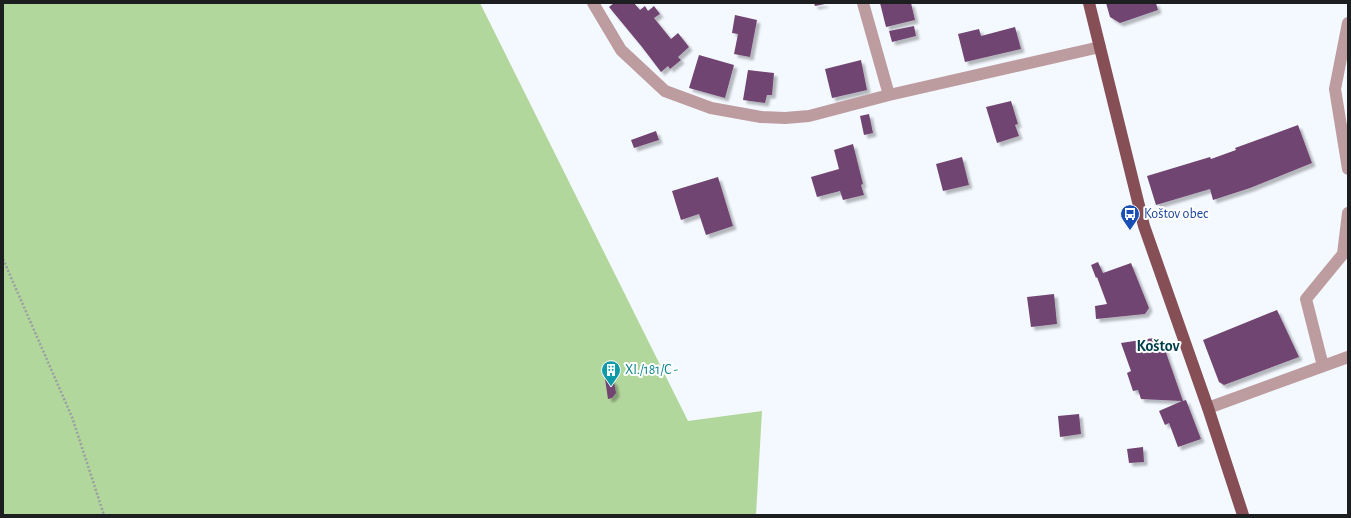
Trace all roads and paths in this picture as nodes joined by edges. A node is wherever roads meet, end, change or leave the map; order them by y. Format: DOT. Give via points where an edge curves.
graph roads {
  1 [pos="593,3"];
  2 [pos="863,3"];
  3 [pos="1089,3"];
  4 [pos="1348,22"];
  5 [pos="1100,47"];
  6 [pos="889,95"];
  7 [pos="1348,169"];
  8 [pos="1348,213"];
  9 [pos="3,259"];
  10 [pos="1348,357"];
  11 [pos="1324,366"];
  12 [pos="1208,408"];
  13 [pos="104,515"];
  14 [pos="1243,515"];
  1 -- 6 [label="street" via="621,50 665,91 711,108 761,117 785,118 810,116"];
  2 -- 6 [label="street"];
  3 -- 5 [label="main road"];
  4 -- 7 [label="street" via="1335,89"];
  5 -- 6 [label="street"];
  5 -- 12 [label="main road" via="1144,226"];
  8 -- 11 [label="street" via="1343,254 1306,300"];
  9 -- 13 [label="path" via="72,417"];
  10 -- 11 [label="street"];
  11 -- 12 [label="street"];
  12 -- 14 [label="main road"];
}
